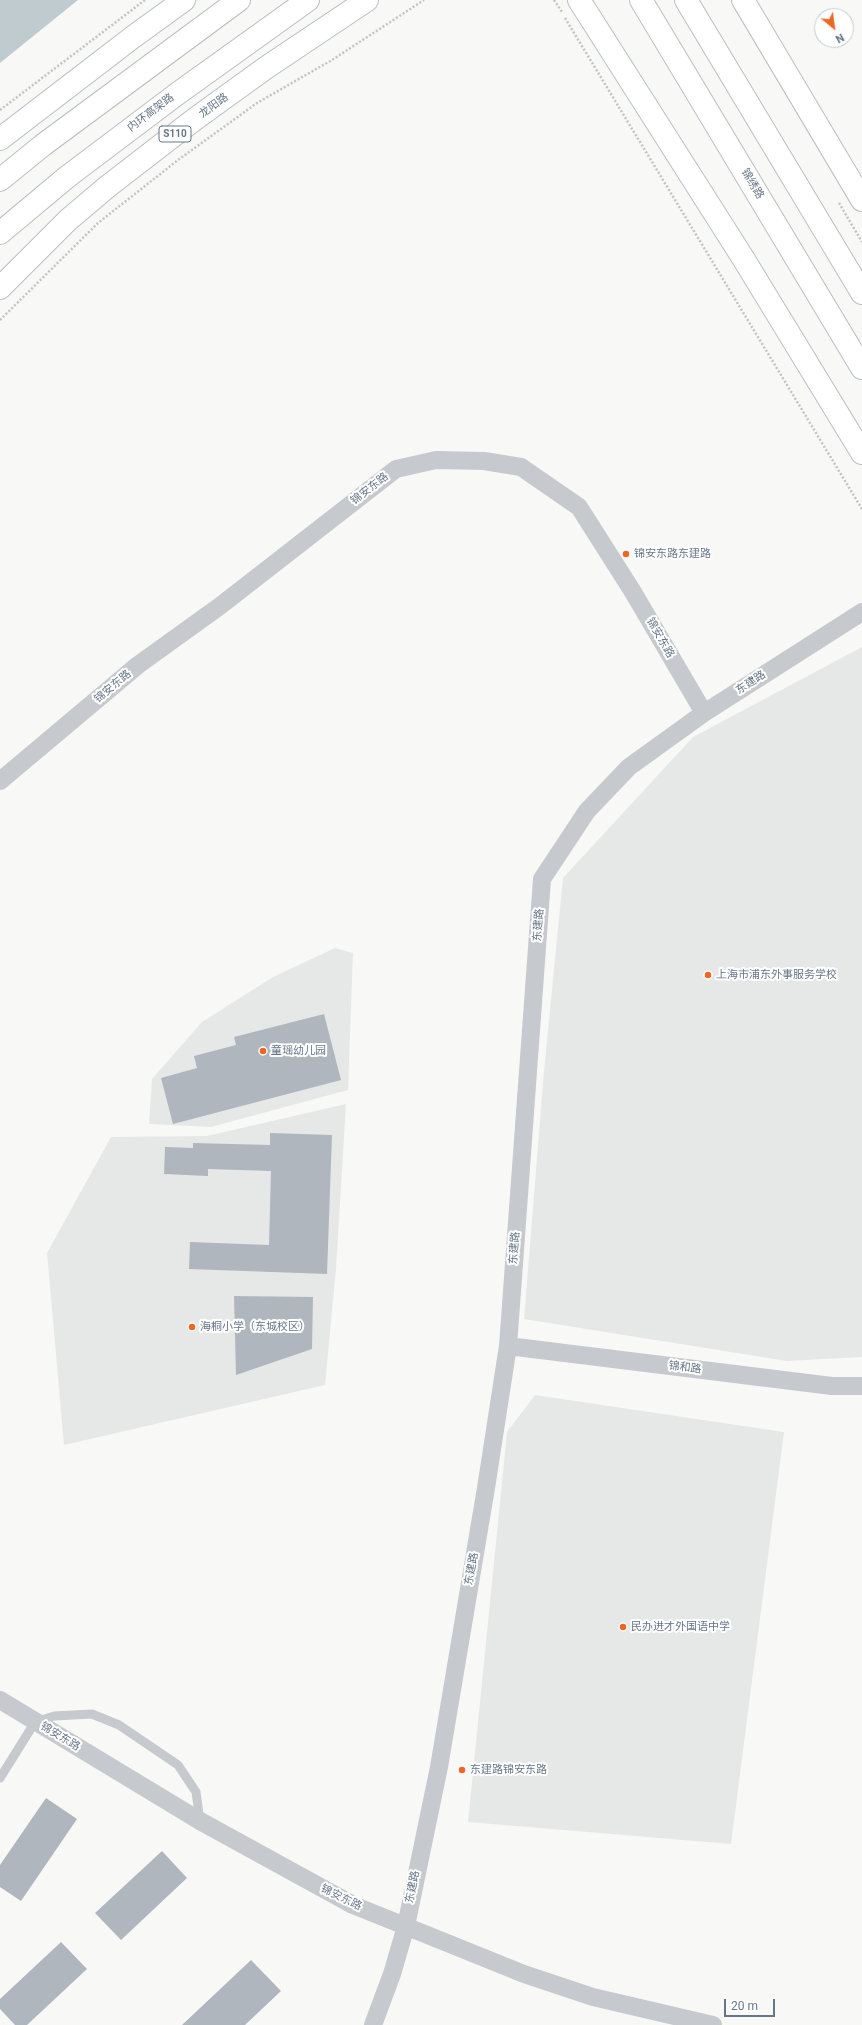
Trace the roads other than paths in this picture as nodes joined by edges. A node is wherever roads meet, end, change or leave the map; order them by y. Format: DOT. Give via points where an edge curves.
graph roads {
  1 [pos="184,0"];
  2 [pos="239,0"];
  3 [pos="308,0"];
  4 [pos="367,0"];
  5 [pos="378,0"];
  6 [pos="579,0"];
  7 [pos="641,0"];
  8 [pos="686,0"];
  9 [pos="743,0"];
  10 [pos="306,41"];
  11 [pos="0,139"];
  12 [pos="0,180"];
  13 [pos="862,200"];
  14 [pos="0,233"];
  15 [pos="0,288"];
  16 [pos="862,293"];
  17 [pos="862,368"];
  18 [pos="862,453"];
  19 [pos="862,612"];
  20 [pos="704,713"];
  21 [pos="0,781"];
  22 [pos="508,1346"];
  23 [pos="862,1386"];
  24 [pos="0,1700"];
  25 [pos="35,1722"];
  26 [pos="0,1778"];
  27 [pos="200,1821"];
  28 [pos="406,1926"];
  29 [pos="373,2025"];
  30 [pos="713,2025"];
  1 -- 11 [label="main road"];
  2 -- 12 [label="main road" via="43,145"];
  3 -- 14 [label="main road, 内环高架路" via="176,94 67,177"];
  4 -- 10 [label="main road, 龙阳路 / S110"];
  5 -- 10 [label="main road"];
  6 -- 18 [label="main road" via="743,258"];
  7 -- 17 [label="main road, 锦绣路"];
  8 -- 16 [label="main road"];
  9 -- 13 [label="main road"];
  10 -- 15 [label="main road, 龙阳路 / S110" via="195,119 107,187 68,220"];
  19 -- 20 [label="street, 东建路"];
  20 -- 21 [label="street, 锦安东路" via="633,592 579,507 521,467 484,461 436,460 396,470 220,606 138,665"];
  20 -- 22 [label="street, 东建路" via="629,767 587,811 542,879"];
  22 -- 23 [label="street, 锦和路" via="832,1386"];
  22 -- 28 [label="street, 东建路" via="439,1767"];
  24 -- 25 [label="street, 锦安东路"];
  25 -- 26 [label="lane"];
  25 -- 27 [label="street, 锦安东路"];
  25 -- 27 [label="lane" via="54,1716 92,1714 119,1725 178,1765 196,1792"];
  27 -- 28 [label="street, 锦安东路" via="353,1905"];
  28 -- 29 [label="street, 东建路"];
  28 -- 30 [label="street, 锦安东路" via="524,1974 592,1997"];
}
